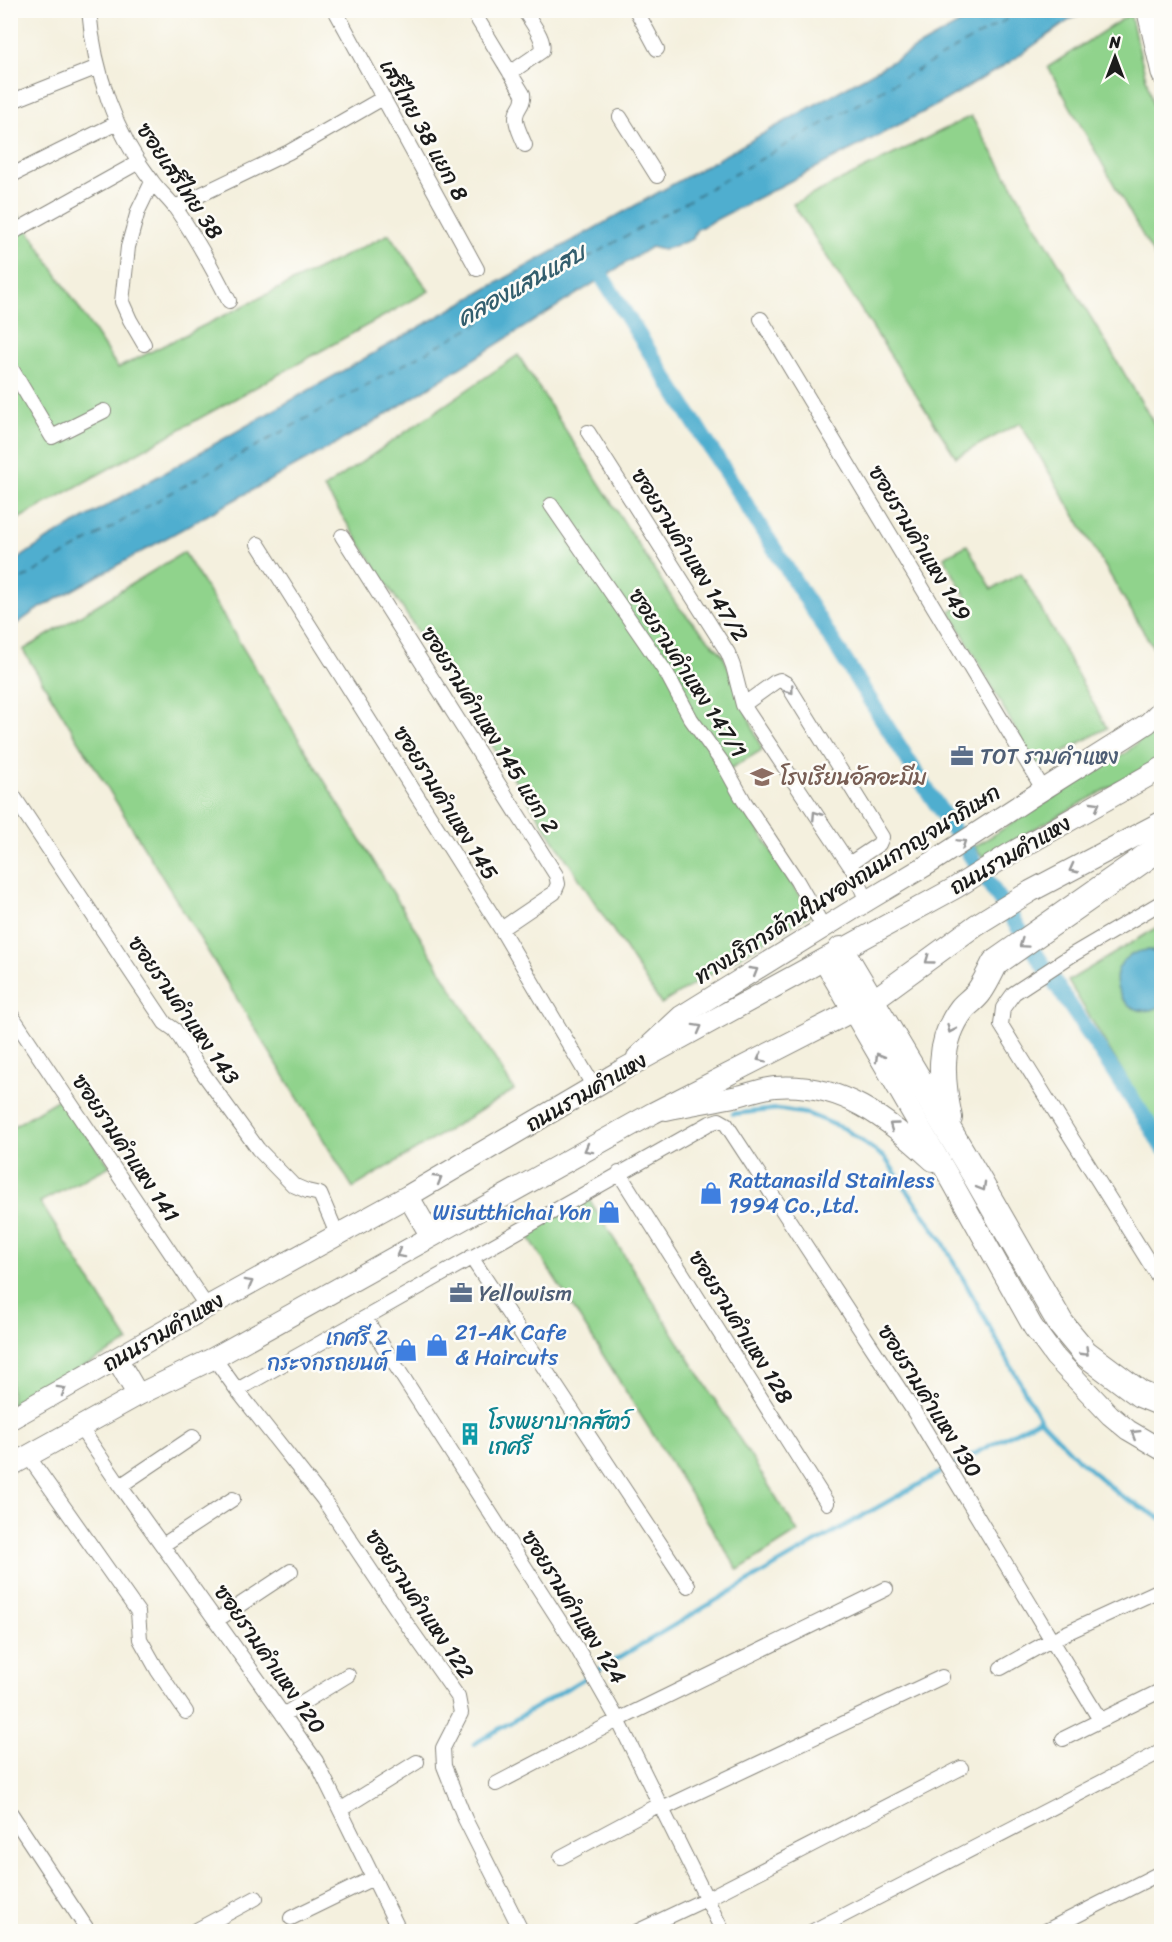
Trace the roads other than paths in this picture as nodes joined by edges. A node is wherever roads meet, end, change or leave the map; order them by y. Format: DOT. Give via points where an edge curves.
graph roads {
  1 [pos="89,10"];
  2 [pos="335,10"];
  3 [pos="472,10"];
  4 [pos="524,10"];
  5 [pos="636,10"];
  6 [pos="1147,10"];
  7 [pos="657,49"];
  8 [pos="98,67"];
  9 [pos="510,73"];
  10 [pos="1161,74"];
  11 [pos="382,98"];
  12 [pos="10,102"];
  13 [pos="620,117"];
  14 [pos="117,123"];
  15 [pos="525,145"];
  16 [pos="139,162"];
  17 [pos="657,176"];
  18 [pos="10,177"];
  19 [pos="152,182"];
  20 [pos="175,207"];
  21 [pos="10,236"];
  22 [pos="477,268"];
  23 [pos="229,301"];
  24 [pos="761,319"];
  25 [pos="144,344"];
  26 [pos="10,366"];
  27 [pos="104,411"];
  28 [pos="588,432"];
  29 [pos="551,505"];
  30 [pos="342,536"];
  31 [pos="258,544"];
  32 [pos="743,705"];
  33 [pos="1161,709"];
  34 [pos="1161,768"];
  35 [pos="1043,789"];
  36 [pos="10,790"];
  37 [pos="1161,822"];
  38 [pos="1161,846"];
  39 [pos="849,864"];
  40 [pos="867,901"];
  41 [pos="1161,902"];
  42 [pos="824,928"];
  43 [pos="501,929"];
  44 [pos="832,955"];
  45 [pos="862,1006"];
  46 [pos="10,1013"];
  47 [pos="624,1069"];
  48 [pos="594,1088"];
  49 [pos="653,1113"];
  50 [pos="953,1137"];
  51 [pos="619,1173"];
  52 [pos="951,1180"];
  53 [pos="408,1196"];
  54 [pos="337,1234"];
  55 [pos="431,1236"];
  56 [pos="471,1257"];
  57 [pos="1161,1283"];
  58 [pos="207,1307"];
  59 [pos="365,1318"];
  60 [pos="214,1358"];
  61 [pos="117,1359"];
  62 [pos="237,1390"];
  63 [pos="138,1395"];
  64 [pos="1161,1403"];
  65 [pos="10,1419"];
  66 [pos="80,1427"];
  67 [pos="194,1437"];
  68 [pos="1161,1450"];
  69 [pos="19,1461"];
  70 [pos="120,1486"];
  71 [pos="232,1499"];
  72 [pos="827,1503"];
  73 [pos="162,1545"];
  74 [pos="291,1571"];
  75 [pos="688,1586"];
  76 [pos="886,1588"];
  77 [pos="1161,1589"];
  78 [pos="217,1620"];
  79 [pos="1051,1640"];
  80 [pos="1001,1668"];
  81 [pos="348,1675"];
  82 [pos="942,1677"];
  83 [pos="1161,1690"];
  84 [pos="186,1712"];
  85 [pos="283,1715"];
  86 [pos="618,1720"];
  87 [pos="1100,1720"];
  88 [pos="1063,1739"];
  89 [pos="1161,1751"];
  90 [pos="417,1762"];
  91 [pos="961,1768"];
  92 [pos="496,1784"];
  93 [pos="661,1806"];
  94 [pos="340,1810"];
  95 [pos="10,1812"];
  96 [pos="561,1857"];
  97 [pos="1161,1872"];
  98 [pos="373,1878"];
  99 [pos="256,1898"];
  100 [pos="706,1899"];
  101 [pos="291,1918"];
  102 [pos="89,1932"];
  103 [pos="193,1932"];
  104 [pos="400,1932"];
  105 [pos="522,1932"];
  106 [pos="636,1932"];
  107 [pos="723,1932"];
  108 [pos="811,1932"];
  109 [pos="1044,1932"];
  1 -- 8 [label="street, ซอยเสรีไทย 38"];
  2 -- 11 [label="street, เสรีไทย 38 แยก 8"];
  3 -- 9 [label="street"];
  4 -- 9 [label="street" via="544,48"];
  5 -- 7 [label="street"];
  6 -- 10 [label="main road"];
  8 -- 12 [label="street"];
  8 -- 14 [label="street, ซอยเสรีไทย 38"];
  9 -- 15 [label="street" via="523,94 523,104 515,118"];
  11 -- 20 [label="street" via="289,152"];
  11 -- 22 [label="street, เสรีไทย 38 แยก 8"];
  13 -- 17 [label="street"];
  14 -- 16 [label="street, ซอยเสรีไทย 38"];
  14 -- 18 [label="street"];
  16 -- 19 [label="street, ซอยเสรีไทย 38"];
  16 -- 21 [label="street"];
  19 -- 20 [label="street, ซอยเสรีไทย 38"];
  19 -- 25 [label="street" via="138,211 128,247 122,302"];
  20 -- 23 [label="street, ซอยเสรีไทย 38"];
  24 -- 35 [label="street, ซอยรามคำแหง 149"];
  26 -- 27 [label="street" via="52,437"];
  28 -- 32 [label="street, ซอยรามคำแหง 147/2" via="728,653"];
  29 -- 42 [label="street, ซอยรามคำแหง 147/1" via="667,675"];
  30 -- 43 [label="street, ซอยรามคำแหง 145 แยก 2" via="556,875 554,893"];
  31 -- 43 [label="street, ซอยรามคำแหง 145"];
  39 -- 32 [label="street, ซอยรามคำแหง 147/2, one-way"];
  32 -- 39 [label="street, one-way" via="775,682 787,684 882,837 879,844"];
  33 -- 35 [label="main road, ทางบริการด้านในของถนนกาญจนาภิเษก" via="1148,723"];
  44 -- 34 [label="main road, ถนนรามคำแหง, one-way"];
  40 -- 35 [label="main road, ทางบริการด้านในของถนนกาญจนาภิเษก, one-way"];
  36 -- 54 [label="street, ซอยรามคำแหง 143" via="165,1023 175,1030 258,1149 293,1185 320,1194"];
  37 -- 45 [label="main road, ถนนรามคำแหง, one-way" via="1031,891"];
  38 -- 50 [label="highway, one-way" via="995,963 979,992 962,1009 944,1045 942,1068"];
  39 -- 40 [label="street, ซอยรามคำแหง 147/2"];
  40 -- 42 [label="main road, ทางบริการด้านในของถนนกาญจนาภิเษก"];
  41 -- 57 [label="street" via="1014,993 1003,1008 1001,1025"];
  47 -- 42 [label="main road, ทางบริการด้านในของถนนกาญจนาภิเษก, one-way" via="681,1016"];
  43 -- 48 [label="street, ซอยรามคำแหง 145"];
  44 -- 45 [label="highway"];
  47 -- 44 [label="main road, ถนนรามคำแหง, one-way"];
  45 -- 49 [label="main road, ถนนรามคำแหง, one-way"];
  45 -- 50 [label="highway"];
  52 -- 45 [label="main road, one-way"];
  46 -- 58 [label="street, ซอยรามคำแหง 141"];
  47 -- 48 [label="main road, ถนนรามคำแหง"];
  53 -- 48 [label="main road, ถนนรามคำแหง, one-way"];
  52 -- 49 [label="main road, one-way" via="899,1130 840,1095 805,1088 773,1088"];
  49 -- 55 [label="main road, ถนนรามคำแหง, one-way"];
  50 -- 64 [label="highway, one-way" via="1060,1324 1085,1353 1140,1394"];
  51 -- 56 [label="street"];
  51 -- 72 [label="street, ซอยรามคำแหง 128"];
  51 -- 79 [label="street, ซอยรามคำแหง 130" via="710,1123 719,1120 726,1124 913,1410"];
  68 -- 52 [label="main road, one-way" via="1110,1415 1054,1357 1033,1327"];
  53 -- 54 [label="main road, ถนนรามคำแหง"];
  53 -- 55 [label="main road"];
  58 -- 54 [label="main road, ถนนรามคำแหง, one-way"];
  55 -- 60 [label="main road, ถนนรามคำแหง, one-way"];
  56 -- 59 [label="street"];
  56 -- 75 [label="street"];
  58 -- 61 [label="main road, ถนนรามคำแหง"];
  59 -- 62 [label="street"];
  59 -- 86 [label="street, ซอยรามคำแหง 124" via="577,1648"];
  60 -- 62 [label="street, ซอยรามคำแหง 122"];
  60 -- 63 [label="main road, ถนนรามคำแหง"];
  61 -- 63 [label="main road"];
  65 -- 61 [label="main road, ถนนรามคำแหง, one-way"];
  62 -- 105 [label="street, ซอยรามคำแหง 122" via="323,1499 458,1697 461,1713 443,1748 444,1766 465,1819"];
  63 -- 66 [label="main road, ถนนรามคำแหง"];
  66 -- 69 [label="main road, ถนนรามคำแหง"];
  66 -- 70 [label="street, ซอยรามคำแหง 120"];
  67 -- 70 [label="street"];
  69 -- 84 [label="street" via="138,1612 140,1639"];
  70 -- 73 [label="street, ซอยรามคำแหง 120"];
  71 -- 73 [label="street"];
  73 -- 78 [label="street, ซอยรามคำแหง 120"];
  74 -- 78 [label="street"];
  76 -- 86 [label="street"];
  77 -- 79 [label="street"];
  78 -- 85 [label="street, ซอยรามคำแหง 120"];
  79 -- 80 [label="street"];
  79 -- 87 [label="street, ซอยรามคำแหง 130"];
  81 -- 85 [label="street"];
  82 -- 93 [label="street"];
  83 -- 87 [label="street"];
  85 -- 94 [label="street, ซอยรามคำแหง 120" via="316,1761"];
  86 -- 92 [label="street"];
  86 -- 93 [label="street, ซอยรามคำแหง 124"];
  87 -- 88 [label="street"];
  89 -- 108 [label="street"];
  90 -- 94 [label="street"];
  91 -- 100 [label="street"];
  93 -- 96 [label="street"];
  93 -- 100 [label="street, ซอยรามคำแหง 124"];
  94 -- 98 [label="street, ซอยรามคำแหง 120"];
  95 -- 102 [label="street"];
  97 -- 109 [label="street"];
  98 -- 101 [label="street"];
  98 -- 104 [label="street, ซอยรามคำแหง 120"];
  99 -- 103 [label="street"];
  100 -- 106 [label="street"];
  100 -- 107 [label="street, ซอยรามคำแหง 124"];
}
